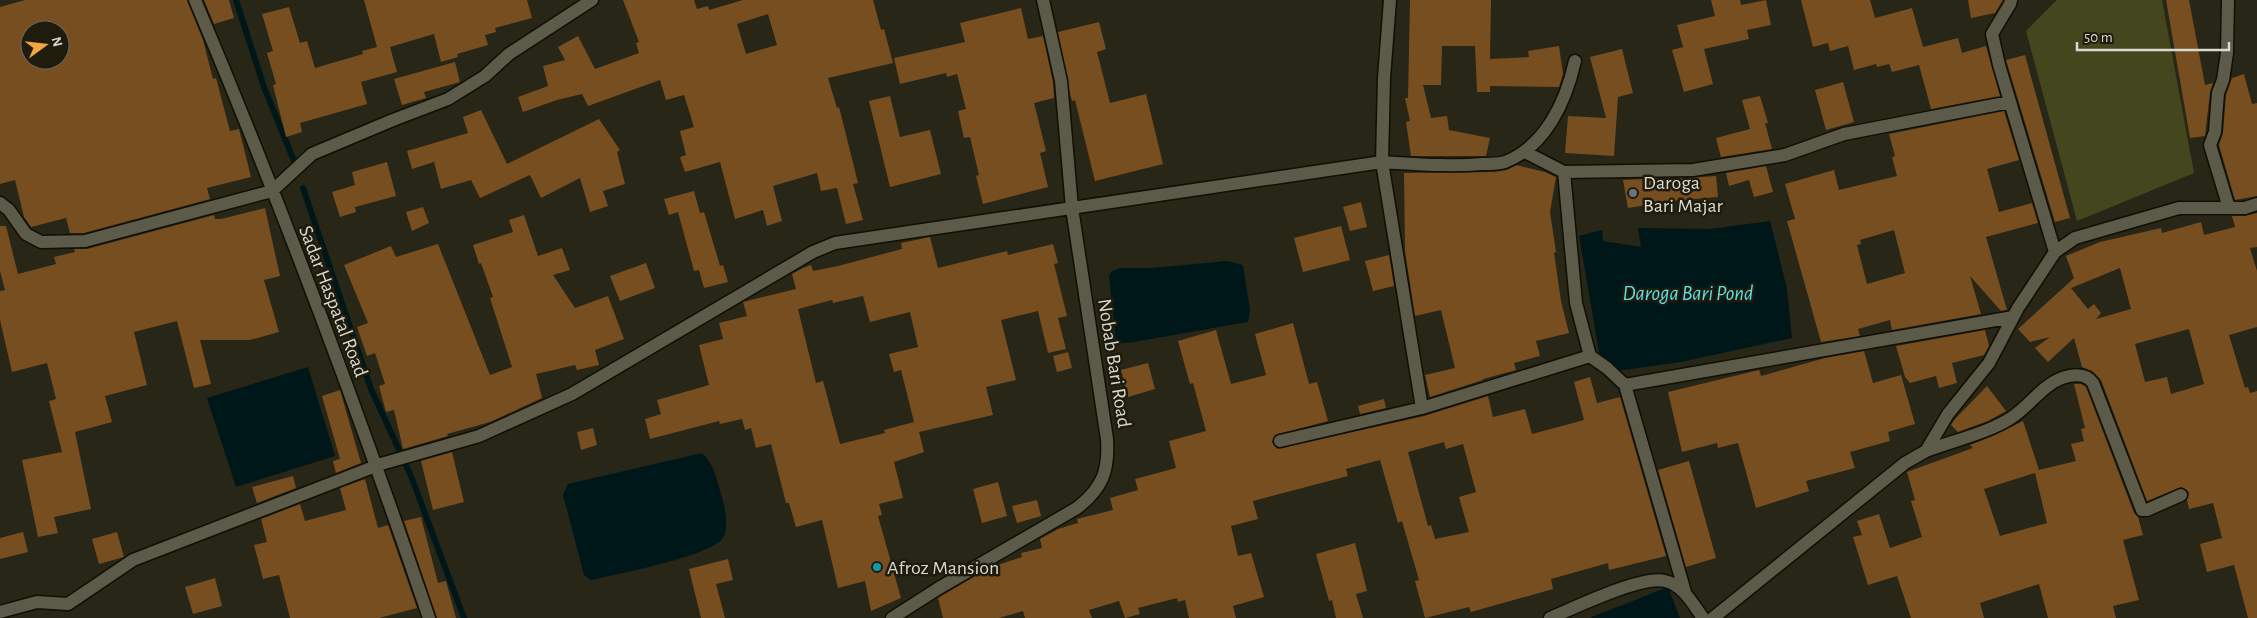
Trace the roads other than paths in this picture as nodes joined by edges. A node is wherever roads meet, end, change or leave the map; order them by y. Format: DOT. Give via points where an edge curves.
graph roads {
  1 [pos="195,0"];
  2 [pos="592,0"];
  3 [pos="1043,0"];
  4 [pos="1390,0"];
  5 [pos="2011,0"];
  6 [pos="2228,0"];
  7 [pos="1575,61"];
  8 [pos="2010,102"];
  9 [pos="1525,152"];
  10 [pos="1382,162"];
  11 [pos="1564,172"];
  12 [pos="272,191"];
  13 [pos="0,204"];
  14 [pos="2257,204"];
  15 [pos="1072,208"];
  16 [pos="2229,208"];
  17 [pos="2055,252"];
  18 [pos="2013,317"];
  19 [pos="1590,356"];
  20 [pos="1625,385"];
  21 [pos="1422,408"];
  22 [pos="1280,441"];
  23 [pos="1926,451"];
  24 [pos="379,465"];
  25 [pos="2181,495"];
  26 [pos="1685,592"];
  27 [pos="0,612"];
  28 [pos="429,618"];
  29 [pos="892,618"];
  30 [pos="1550,618"];
  31 [pos="1703,618"];
  32 [pos="1713,618"];
  1 -- 12 [label="street, Sadar Haspatal Road"];
  2 -- 12 [label="street" via="509,54 485,76 448,100 312,154"];
  3 -- 15 [label="street, Nobab Bari Road" via="1062,81"];
  4 -- 10 [label="street"];
  5 -- 8 [label="street" via="1992,34"];
  6 -- 16 [label="street" via="2227,53 2218,93 2215,132 2210,145"];
  7 -- 9 [label="street" via="1570,85 1554,118"];
  8 -- 11 [label="street" via="1844,134 1776,157 1692,170"];
  8 -- 17 [label="street"];
  9 -- 10 [label="street" via="1504,163 1463,166"];
  9 -- 11 [label="street"];
  10 -- 15 [label="street"];
  10 -- 21 [label="street"];
  11 -- 19 [label="street" via="1576,302"];
  12 -- 13 [label="street" via="85,241 41,242 26,234 9,210"];
  12 -- 24 [label="street, Sadar Haspatal Road"];
  14 -- 16 [label="street"];
  15 -- 24 [label="street" via="834,243 572,394 479,436"];
  15 -- 29 [label="street, Nobab Bari Road" via="1108,439 1109,459 1103,478 1090,498 1077,508"];
  16 -- 17 [label="street" via="2179,208 2075,238"];
  17 -- 18 [label="street"];
  18 -- 20 [label="street"];
  18 -- 23 [label="street" via="1989,362 1948,414"];
  19 -- 20 [label="street"];
  19 -- 21 [label="street"];
  20 -- 26 [label="street"];
  21 -- 22 [label="street"];
  23 -- 25 [label="street" via="2011,418 2051,383 2082,374 2093,383 2142,510"];
  23 -- 32 [label="street" via="1905,463"];
  24 -- 27 [label="street" via="133,560 68,604 37,602"];
  24 -- 28 [label="street, Sadar Haspatal Road"];
  26 -- 30 [label="street" via="1666,581 1654,580"];
  26 -- 31 [label="street"];
}
